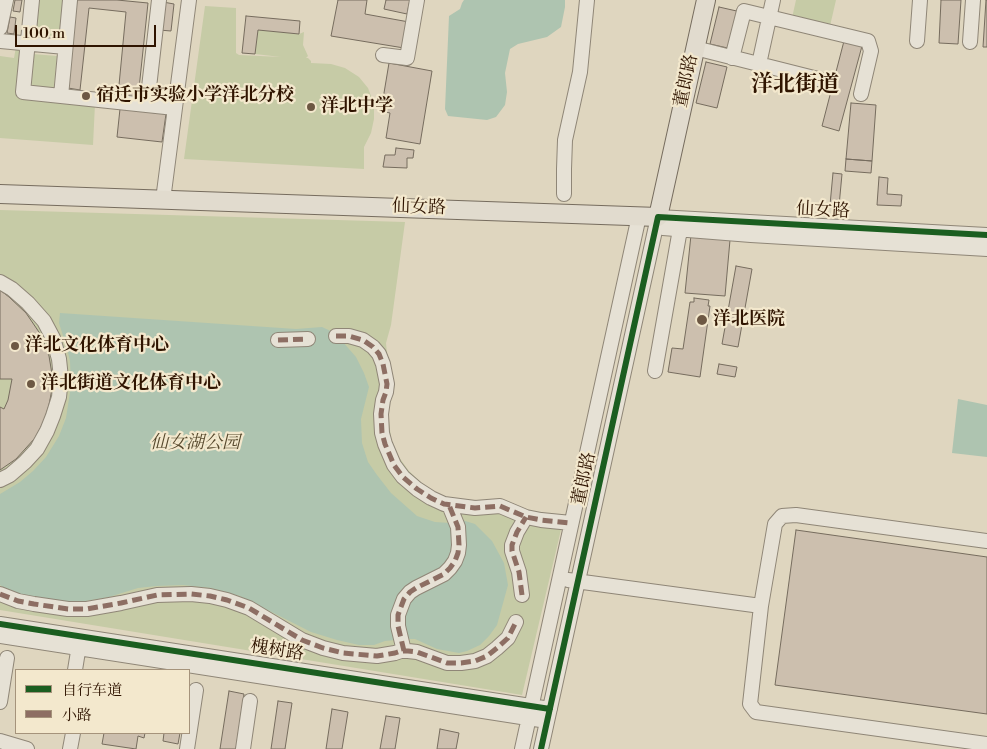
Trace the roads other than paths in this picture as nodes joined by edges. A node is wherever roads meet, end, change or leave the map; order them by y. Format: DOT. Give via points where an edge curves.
graph roads {
  1 [pos="6,0"];
  2 [pos="32,0"];
  3 [pos="70,0"];
  4 [pos="159,0"];
  5 [pos="190,0"];
  6 [pos="417,0"];
  7 [pos="587,0"];
  8 [pos="706,0"];
  9 [pos="773,0"];
  10 [pos="920,0"];
  11 [pos="973,0"];
  12 [pos="769,17"];
  13 [pos="0,28"];
  14 [pos="0,41"];
  15 [pos="917,41"];
  16 [pos="970,42"];
  17 [pos="28,44"];
  18 [pos="65,47"];
  19 [pos="695,48"];
  20 [pos="383,54"];
  21 [pos="732,58"];
  22 [pos="759,64"];
  23 [pos="826,81"];
  24 [pos="861,94"];
  25 [pos="61,96"];
  26 [pos="148,105"];
  27 [pos="175,108"];
  28 [pos="0,194"];
  29 [pos="564,194"];
  30 [pos="163,200"];
  31 [pos="638,216"];
  32 [pos="661,222"];
  33 [pos="684,224"];
  34 [pos="987,235"];
  35 [pos="987,249"];
  36 [pos="0,282"];
  37 [pos="338,336"];
  38 [pos="308,339"];
  39 [pos="278,340"];
  40 [pos="655,371"];
  41 [pos="0,480"];
  42 [pos="451,511"];
  43 [pos="526,517"];
  44 [pos="571,523"];
  45 [pos="987,541"];
  46 [pos="559,579"];
  47 [pos="578,581"];
  48 [pos="0,594"];
  49 [pos="522,594"];
  50 [pos="761,606"];
  51 [pos="516,622"];
  52 [pos="0,624"];
  53 [pos="0,636"];
  54 [pos="83,643"];
  55 [pos="403,646"];
  56 [pos="7,658"];
  57 [pos="75,669"];
  58 [pos="83,669"];
  59 [pos="196,690"];
  60 [pos="250,701"];
  61 [pos="0,702"];
  62 [pos="530,712"];
  63 [pos="548,715"];
  64 [pos="190,729"];
  65 [pos="65,734"];
  66 [pos="73,734"];
  67 [pos="189,734"];
  68 [pos="0,741"];
  69 [pos="987,744"];
  70 [pos="27,749"];
  71 [pos="62,749"];
  72 [pos="70,749"];
  73 [pos="187,749"];
  74 [pos="243,749"];
  75 [pos="522,749"];
  76 [pos="541,749"];
  1 -- 13 [label="street"];
  2 -- 17 [label="street"];
  3 -- 18 [label="street"];
  4 -- 26 [label="street"];
  5 -- 27 [label="street"];
  6 -- 20 [label="street" via="406,58"];
  7 -- 29 [label="street" via="580,72 565,140"];
  8 -- 19 [label="main road, 董郎路"];
  9 -- 12 [label="street"];
  10 -- 15 [label="street"];
  11 -- 16 [label="street"];
  12 -- 21 [label="street" via="744,11"];
  12 -- 22 [label="street"];
  12 -- 24 [label="street" via="868,40 870,51"];
  14 -- 17 [label="street"];
  17 -- 18 [label="street"];
  17 -- 25 [label="street" via="23,92"];
  18 -- 25 [label="street"];
  19 -- 21 [label="street"];
  19 -- 32 [label="main road, 董郎路"];
  21 -- 22 [label="street"];
  22 -- 23 [label="street"];
  25 -- 26 [label="street"];
  26 -- 27 [label="street"];
  27 -- 30 [label="street"];
  28 -- 30 [label="main road, 仙女路"];
  30 -- 31 [label="main road, 仙女路"];
  31 -- 32 [label="main road, 仙女路"];
  31 -- 44 [label="street, 董郎路"];
  32 -- 33 [label="street, 仙女路"];
  32 -- 47 [label="street, 董郎路"];
  33 -- 34 [label="street, 仙女路"];
  33 -- 35 [label="street" via="750,235"];
  33 -- 40 [label="street" via="679,236"];
  36 -- 41 [label="street" via="28,303 44,321 59,358 61,378 54,416 37,449 10,475"];
  37 -- 42 [label="street" via="363,340 379,354 387,384 381,422 385,444 394,465 417,489"];
  38 -- 39 [label="street"];
  42 -- 43 [label="street" via="500,506"];
  42 -- 55 [label="street" via="458,527 458,553 444,574 416,588 404,599 398,615"];
  43 -- 44 [label="street"];
  43 -- 49 [label="street" via="512,544"];
  44 -- 46 [label="street, 董郎路"];
  45 -- 50 [label="street" via="796,515 782,516 775,524"];
  46 -- 47 [label="street"];
  46 -- 62 [label="street, 董郎路"];
  47 -- 50 [label="street"];
  47 -- 63 [label="street, 董郎路"];
  48 -- 55 [label="street" via="18,601 68,609 121,604 157,595 210,596 249,608 302,640 342,653 377,656"];
  50 -- 69 [label="street" via="750,704 756,712"];
  51 -- 55 [label="street" via="508,638 487,656 475,661 447,663"];
  52 -- 54 [label="street, 槐树路"];
  53 -- 54 [label="street, 槐树路"];
  54 -- 57 [label="street"];
  54 -- 58 [label="street"];
  54 -- 62 [label="street, 槐树路"];
  56 -- 61 [label="street"];
  59 -- 64 [label="street"];
  60 -- 74 [label="street"];
  62 -- 63 [label="street, 槐树路"];
  62 -- 75 [label="street, 董郎路"];
  63 -- 76 [label="street, 董郎路"];
  65 -- 71 [label="street"];
  66 -- 72 [label="street"];
  67 -- 73 [label="street"];
  68 -- 70 [label="street"];
}
